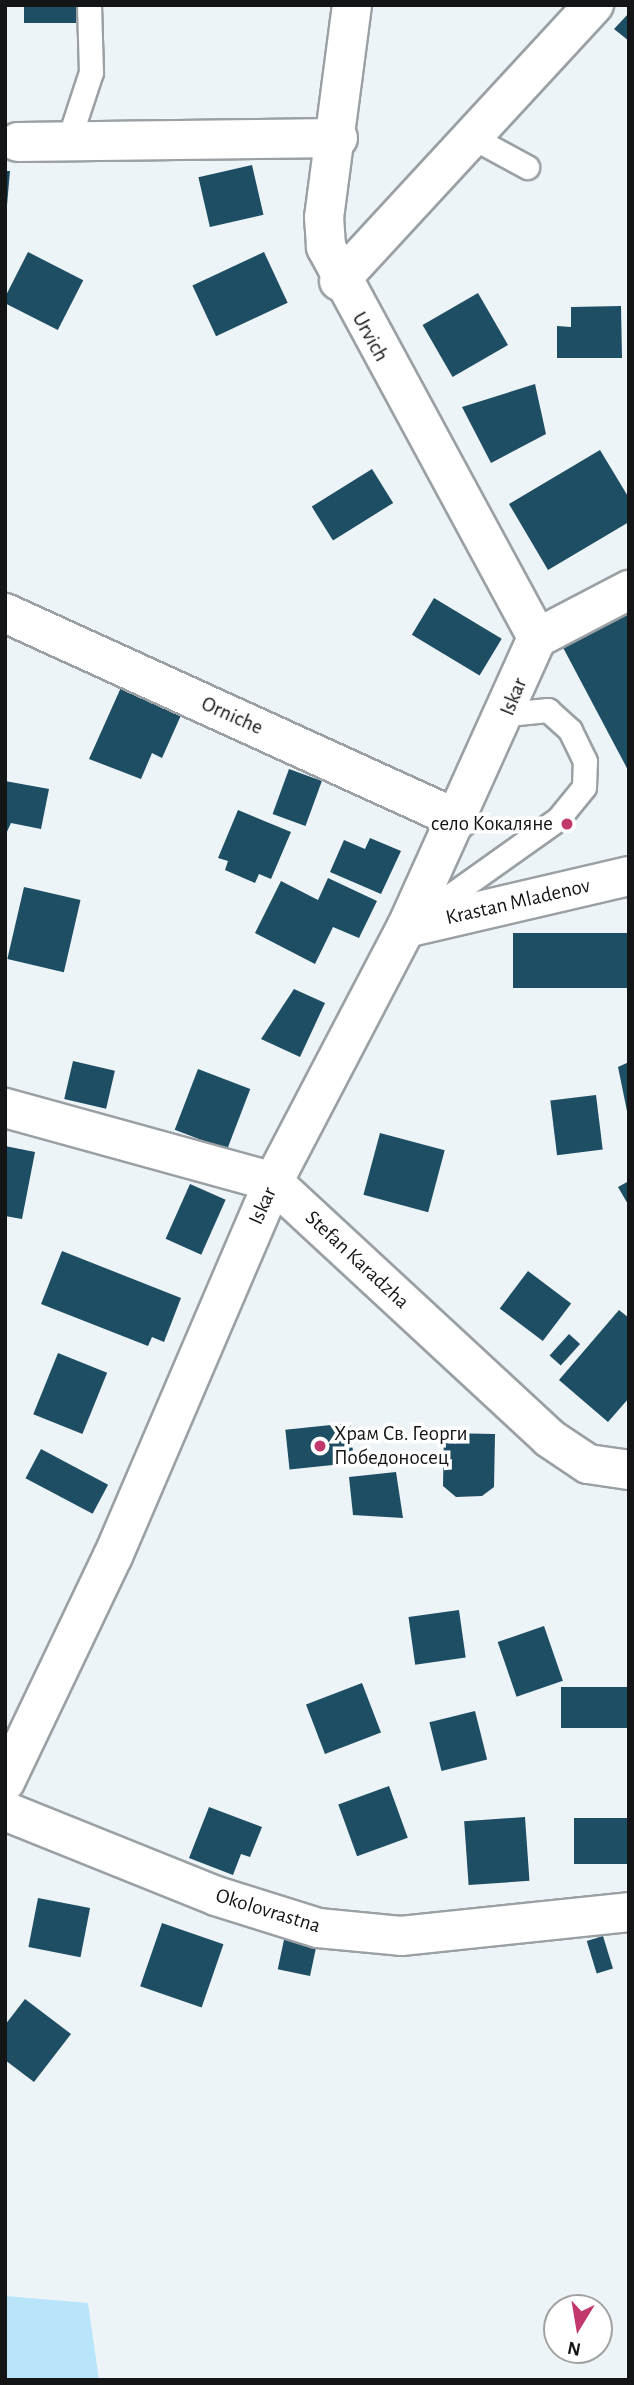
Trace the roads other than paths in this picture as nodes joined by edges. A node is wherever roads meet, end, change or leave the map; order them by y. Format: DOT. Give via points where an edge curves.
graph roads {
  1 [pos="89,5"];
  2 [pos="352,5"];
  3 [pos="594,5"];
  4 [pos="470,136"];
  5 [pos="338,138"];
  6 [pos="18,142"];
  7 [pos="68,142"];
  8 [pos="527,167"];
  9 [pos="340,281"];
  10 [pos="629,590"];
  11 [pos="5,613"];
  12 [pos="537,638"];
  13 [pos="508,714"];
  14 [pos="458,819"];
  15 [pos="629,876"];
  16 [pos="407,928"];
  17 [pos="5,1108"];
  18 [pos="273,1182"];
  19 [pos="629,1470"];
  20 [pos="5,1782"];
  21 [pos="5,1811"];
  22 [pos="629,1912"];
  1 -- 7 [label="lane" via="91,72"];
  2 -- 5 [label="street, Urvich"];
  3 -- 4 [label="street"];
  4 -- 8 [label="lane"];
  4 -- 9 [label="street"];
  5 -- 7 [label="street"];
  5 -- 9 [label="street, Urvich" via="324,217"];
  6 -- 7 [label="street"];
  9 -- 12 [label="street, Urvich"];
  10 -- 12 [label="street"];
  11 -- 14 [label="street, Orniche"];
  12 -- 13 [label="street, Iskar"];
  13 -- 14 [label="street, Iskar"];
  13 -- 16 [label="lane" via="548,710 570,730 585,761 575,805"];
  14 -- 16 [label="street, Iskar"];
  15 -- 16 [label="street, Krastan Mladenov"];
  16 -- 18 [label="street, Iskar"];
  17 -- 18 [label="street, Stefan Karadzha"];
  18 -- 19 [label="street, Stefan Karadzha" via="549,1438 587,1464"];
  18 -- 20 [label="street, Iskar" via="113,1556"];
  21 -- 22 [label="street, Okolovrastna" via="216,1896 317,1928 401,1936"];
}
